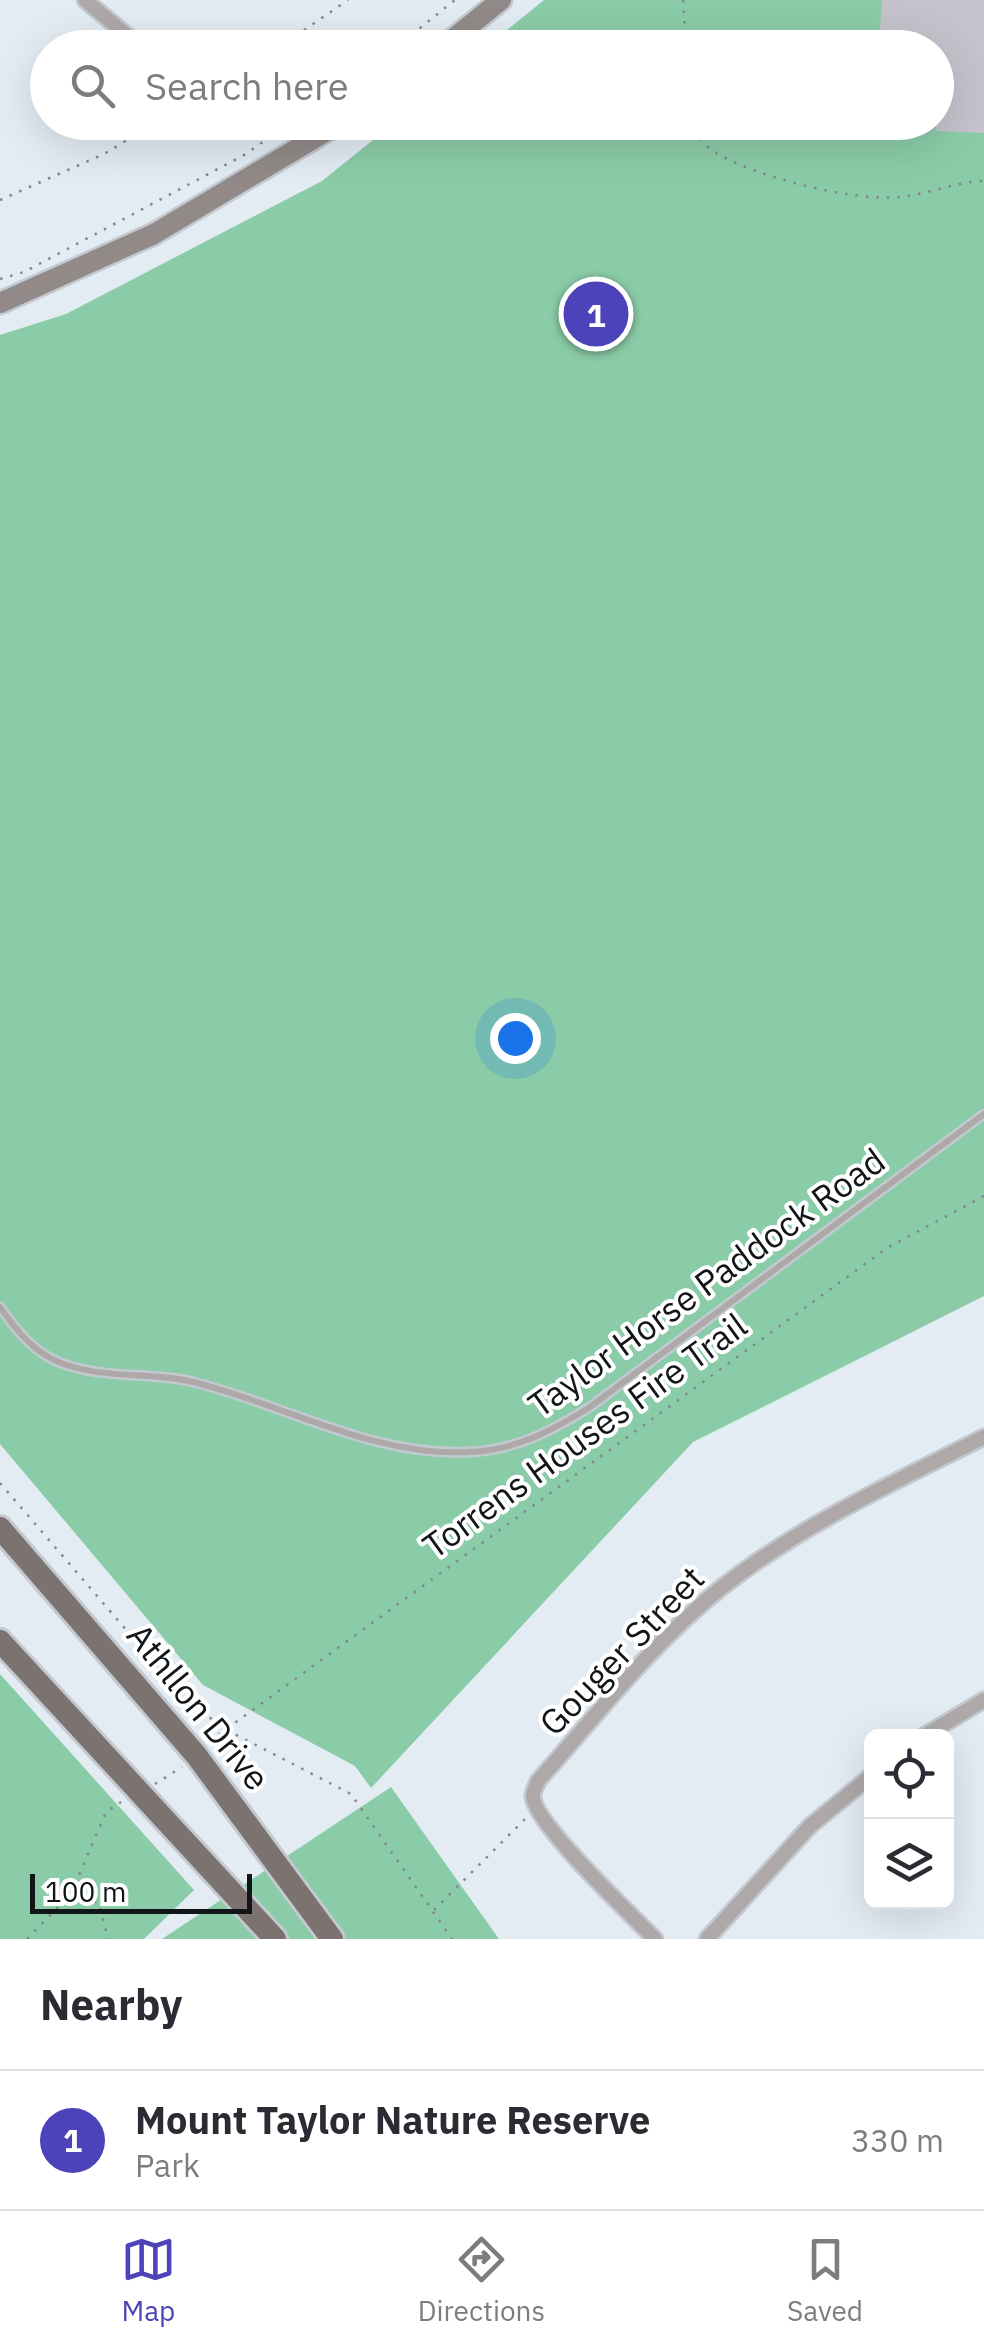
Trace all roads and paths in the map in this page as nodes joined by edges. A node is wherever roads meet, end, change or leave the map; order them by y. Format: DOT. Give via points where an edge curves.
graph roads {
  1 [pos="85,0"];
  2 [pos="348,0"];
  3 [pos="454,0"];
  4 [pos="501,0"];
  5 [pos="683,0"];
  6 [pos="121,30"];
  7 [pos="304,30"];
  8 [pos="416,30"];
  9 [pos="464,30"];
  10 [pos="685,30"];
  11 [pos="127,140"];
  12 [pos="265,140"];
  13 [pos="312,140"];
  14 [pos="702,140"];
  15 [pos="984,180"];
  16 [pos="0,200"];
  17 [pos="0,279"];
  18 [pos="0,304"];
  19 [pos="984,1114"];
  20 [pos="984,1196"];
  21 [pos="0,1307"];
  22 [pos="984,1437"];
  23 [pos="0,1484"];
  24 [pos="0,1528"];
  25 [pos="0,1641"];
  26 [pos="984,1700"];
  27 [pos="223,1728"];
  28 [pos="936,1729"];
  29 [pos="196,1755"];
  30 [pos="864,1782"];
  31 [pos="138,1791"];
  32 [pos="536,1808"];
  33 [pos="72,1894"];
  34 [pos="432,1911"];
  35 [pos="27,1939"];
  36 [pos="108,1939"];
  37 [pos="274,1939"];
  38 [pos="332,1939"];
  39 [pos="452,1939"];
  40 [pos="655,1939"];
  41 [pos="707,1939"];
  1 -- 6 [label="street"];
  2 -- 7 [label="path"];
  3 -- 8 [label="path"];
  4 -- 9 [label="main road"];
  5 -- 10 [label="path"];
  11 -- 16 [label="path"];
  12 -- 17 [label="path"];
  13 -- 18 [label="main road" via="154,234"];
  14 -- 15 [label="path" via="734,162 854,197 902,197"];
  19 -- 21 [label="lane, Taylor Horse Paddock Road" via="590,1407 533,1439 490,1451 376,1442 199,1383 81,1370 41,1353"];
  20 -- 27 [label="path, Torrens Houses Fire Trail" via="888,1248"];
  22 -- 32 [label="street, Gouger Street" via="833,1513 718,1590 538,1781"];
  23 -- 27 [label="path" via="183,1696"];
  24 -- 29 [label="main road, Athllon Drive"];
  25 -- 31 [label="main road"];
  26 -- 28 [label="street"];
  27 -- 29 [label="path, Torrens Houses Fire Trail"];
  27 -- 34 [label="path" via="352,1794"];
  29 -- 31 [label="path, Torrens Houses Fire Trail"];
  29 -- 38 [label="main road, Athllon Drive"];
  30 -- 41 [label="street" via="810,1826"];
  31 -- 33 [label="path, Torrens Houses Fire Trail" via="106,1812"];
  31 -- 37 [label="main road"];
  32 -- 34 [label="path"];
  32 -- 40 [label="street"];
  33 -- 35 [label="path"];
  33 -- 36 [label="path" via="99,1903"];
  34 -- 39 [label="path"];
}
